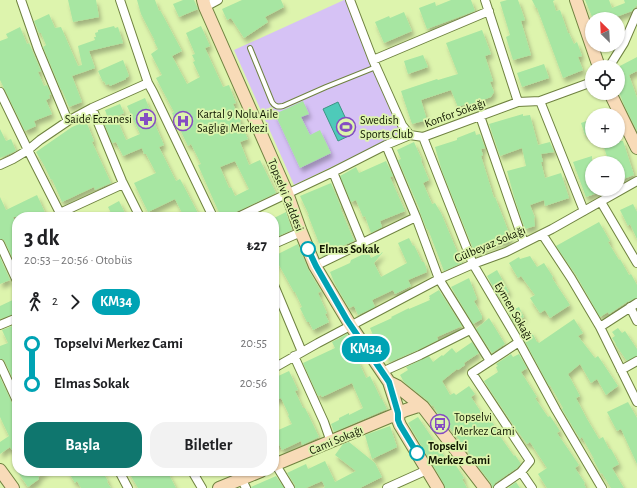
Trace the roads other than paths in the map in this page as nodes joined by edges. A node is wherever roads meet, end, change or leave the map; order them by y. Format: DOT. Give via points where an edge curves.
graph roads {
  1 [pos="21,0"];
  2 [pos="120,0"];
  3 [pos="218,0"];
  4 [pos="350,0"];
  5 [pos="485,0"];
  6 [pos="576,0"];
  7 [pos="204,3"];
  8 [pos="489,11"];
  9 [pos="637,13"];
  10 [pos="250,48"];
  11 [pos="597,60"];
  12 [pos="613,60"];
  13 [pos="374,63"];
  14 [pos="148,83"];
  15 [pos="585,85"];
  16 [pos="0,92"];
  17 [pos="613,100"];
  18 [pos="540,101"];
  19 [pos="518,102"];
  20 [pos="92,108"];
  21 [pos="480,116"];
  22 [pos="68,121"];
  23 [pos="410,135"];
  24 [pos="423,137"];
  25 [pos="386,144"];
  26 [pos="637,148"];
  27 [pos="28,150"];
  28 [pos="0,165"];
  29 [pos="333,172"];
  30 [pos="637,181"];
  31 [pos="123,184"];
  32 [pos="287,193"];
  33 [pos="601,202"];
  34 [pos="584,211"];
  35 [pos="59,212"];
  36 [pos="67,212"];
  37 [pos="137,212"];
  38 [pos="210,212"];
  39 [pos="248,212"];
  40 [pos="416,216"];
  41 [pos="301,232"];
  42 [pos="542,234"];
  43 [pos="279,242"];
  44 [pos="362,243"];
  45 [pos="524,243"];
  46 [pos="0,244"];
  47 [pos="637,263"];
  48 [pos="473,264"];
  49 [pos="316,266"];
  50 [pos="12,270"];
  51 [pos="439,279"];
  52 [pos="279,297"];
  53 [pos="633,305"];
  54 [pos="12,320"];
  55 [pos="637,321"];
  56 [pos="0,325"];
  57 [pos="351,326"];
  58 [pos="600,327"];
  59 [pos="470,330"];
  60 [pos="519,342"];
  61 [pos="302,352"];
  62 [pos="294,356"];
  63 [pos="490,361"];
  64 [pos="637,361"];
  65 [pos="0,364"];
  66 [pos="279,365"];
  67 [pos="621,370"];
  68 [pos="385,377"];
  69 [pos="12,390"];
  70 [pos="637,402"];
  71 [pos="423,407"];
  72 [pos="398,413"];
  73 [pos="331,442"];
  74 [pos="279,463"];
  75 [pos="0,470"];
  76 [pos="427,470"];
  77 [pos="279,471"];
  78 [pos="521,472"];
  79 [pos="122,476"];
  80 [pos="195,476"];
  81 [pos="254,476"];
  82 [pos="244,484"];
  83 [pos="13,488"];
  84 [pos="128,488"];
  85 [pos="202,488"];
  86 [pos="219,488"];
  87 [pos="290,488"];
  88 [pos="387,488"];
  89 [pos="438,488"];
  90 [pos="486,488"];
  91 [pos="498,488"];
  92 [pos="532,488"];
  93 [pos="602,488"];
  1 -- 22 [label="street"];
  2 -- 14 [label="street"];
  3 -- 7 [label="street"];
  4 -- 13 [label="street"];
  5 -- 8 [label="street"];
  6 -- 11 [label="street"];
  7 -- 32 [label="street, Topselvi Caddesi"];
  8 -- 13 [label="street"];
  8 -- 19 [label="street"];
  9 -- 12 [label="street"];
  10 -- 13 [label="lane" via="272,102 278,107"];
  13 -- 23 [label="street" via="402,125"];
  14 -- 20 [label="street"];
  14 -- 38 [label="street"];
  15 -- 18 [label="street, Konfor Sokağı"];
  16 -- 27 [label="street"];
  17 -- 26 [label="street"];
  18 -- 19 [label="street, Konfor Sokağı"];
  18 -- 34 [label="street"];
  19 -- 21 [label="street, Konfor Sokağı"];
  20 -- 22 [label="street"];
  20 -- 31 [label="street"];
  21 -- 24 [label="street, Konfor Sokağı"];
  21 -- 45 [label="street"];
  22 -- 27 [label="street"];
  23 -- 24 [label="street, Konfor Sokağı"];
  23 -- 25 [label="street, Konfor Sokağı"];
  24 -- 48 [label="street, Eymen Sokağı"];
  25 -- 29 [label="street, Konfor Sokağı"];
  25 -- 40 [label="street"];
  27 -- 28 [label="street"];
  27 -- 35 [label="street"];
  29 -- 32 [label="street, Konfor Sokağı"];
  29 -- 44 [label="street"];
  30 -- 33 [label="street, Gülbeyaz Sokağı"];
  31 -- 36 [label="street"];
  31 -- 37 [label="street"];
  32 -- 39 [label="street, Konfor Sokağı"];
  32 -- 41 [label="street, Topselvi Caddesi"];
  33 -- 34 [label="street, Gülbeyaz Sokağı"];
  33 -- 47 [label="street"];
  34 -- 42 [label="street, Gülbeyaz Sokağı"];
  40 -- 44 [label="street"];
  40 -- 51 [label="street"];
  41 -- 43 [label="street"];
  41 -- 49 [label="street, Topselvi Caddesi"];
  42 -- 45 [label="street, Gülbeyaz Sokağı"];
  42 -- 58 [label="street"];
  44 -- 49 [label="street"];
  45 -- 48 [label="street, Gülbeyaz Sokağı"];
  46 -- 50 [label="street"];
  48 -- 51 [label="street, Gülbeyaz Sokağı"];
  48 -- 60 [label="street, Eymen Sokağı"];
  49 -- 57 [label="street, Topselvi Caddesi"];
  51 -- 57 [label="street, Gülbeyaz Sokağı"];
  51 -- 59 [label="street"];
  52 -- 61 [label="street"];
  53 -- 55 [label="street"];
  53 -- 58 [label="street"];
  54 -- 56 [label="street"];
  57 -- 61 [label="street, Gülbeyaz Sokağı"];
  57 -- 68 [label="street, Topselvi Caddesi"];
  58 -- 67 [label="street"];
  59 -- 63 [label="street"];
  59 -- 68 [label="street" via="420,355"];
  60 -- 63 [label="street"];
  60 -- 93 [label="street, Eymen Sokağı"];
  61 -- 62 [label="street, Gülbeyaz Sokağı"];
  62 -- 66 [label="street, Gülbeyaz Sokağı"];
  62 -- 73 [label="street"];
  63 -- 78 [label="street" via="472,373 530,461"];
  64 -- 67 [label="street"];
  65 -- 69 [label="street"];
  67 -- 70 [label="street"];
  68 -- 71 [label="street"];
  68 -- 72 [label="street, Topselvi Caddesi"];
  71 -- 72 [label="street, Cami Sokağı" via="418,406"];
  71 -- 90 [label="street"];
  72 -- 73 [label="street, Cami Sokağı"];
  72 -- 76 [label="street, Topselvi Caddesi" via="400,425"];
  73 -- 74 [label="street, Cami Sokağı"];
  75 -- 83 [label="street"];
  76 -- 88 [label="street"];
  76 -- 89 [label="street, Topselvi Caddesi"];
  77 -- 87 [label="street"];
  78 -- 91 [label="street"];
  78 -- 92 [label="street"];
  79 -- 84 [label="street"];
  80 -- 85 [label="street"];
  81 -- 82 [label="street"];
  82 -- 86 [label="street"];
}
